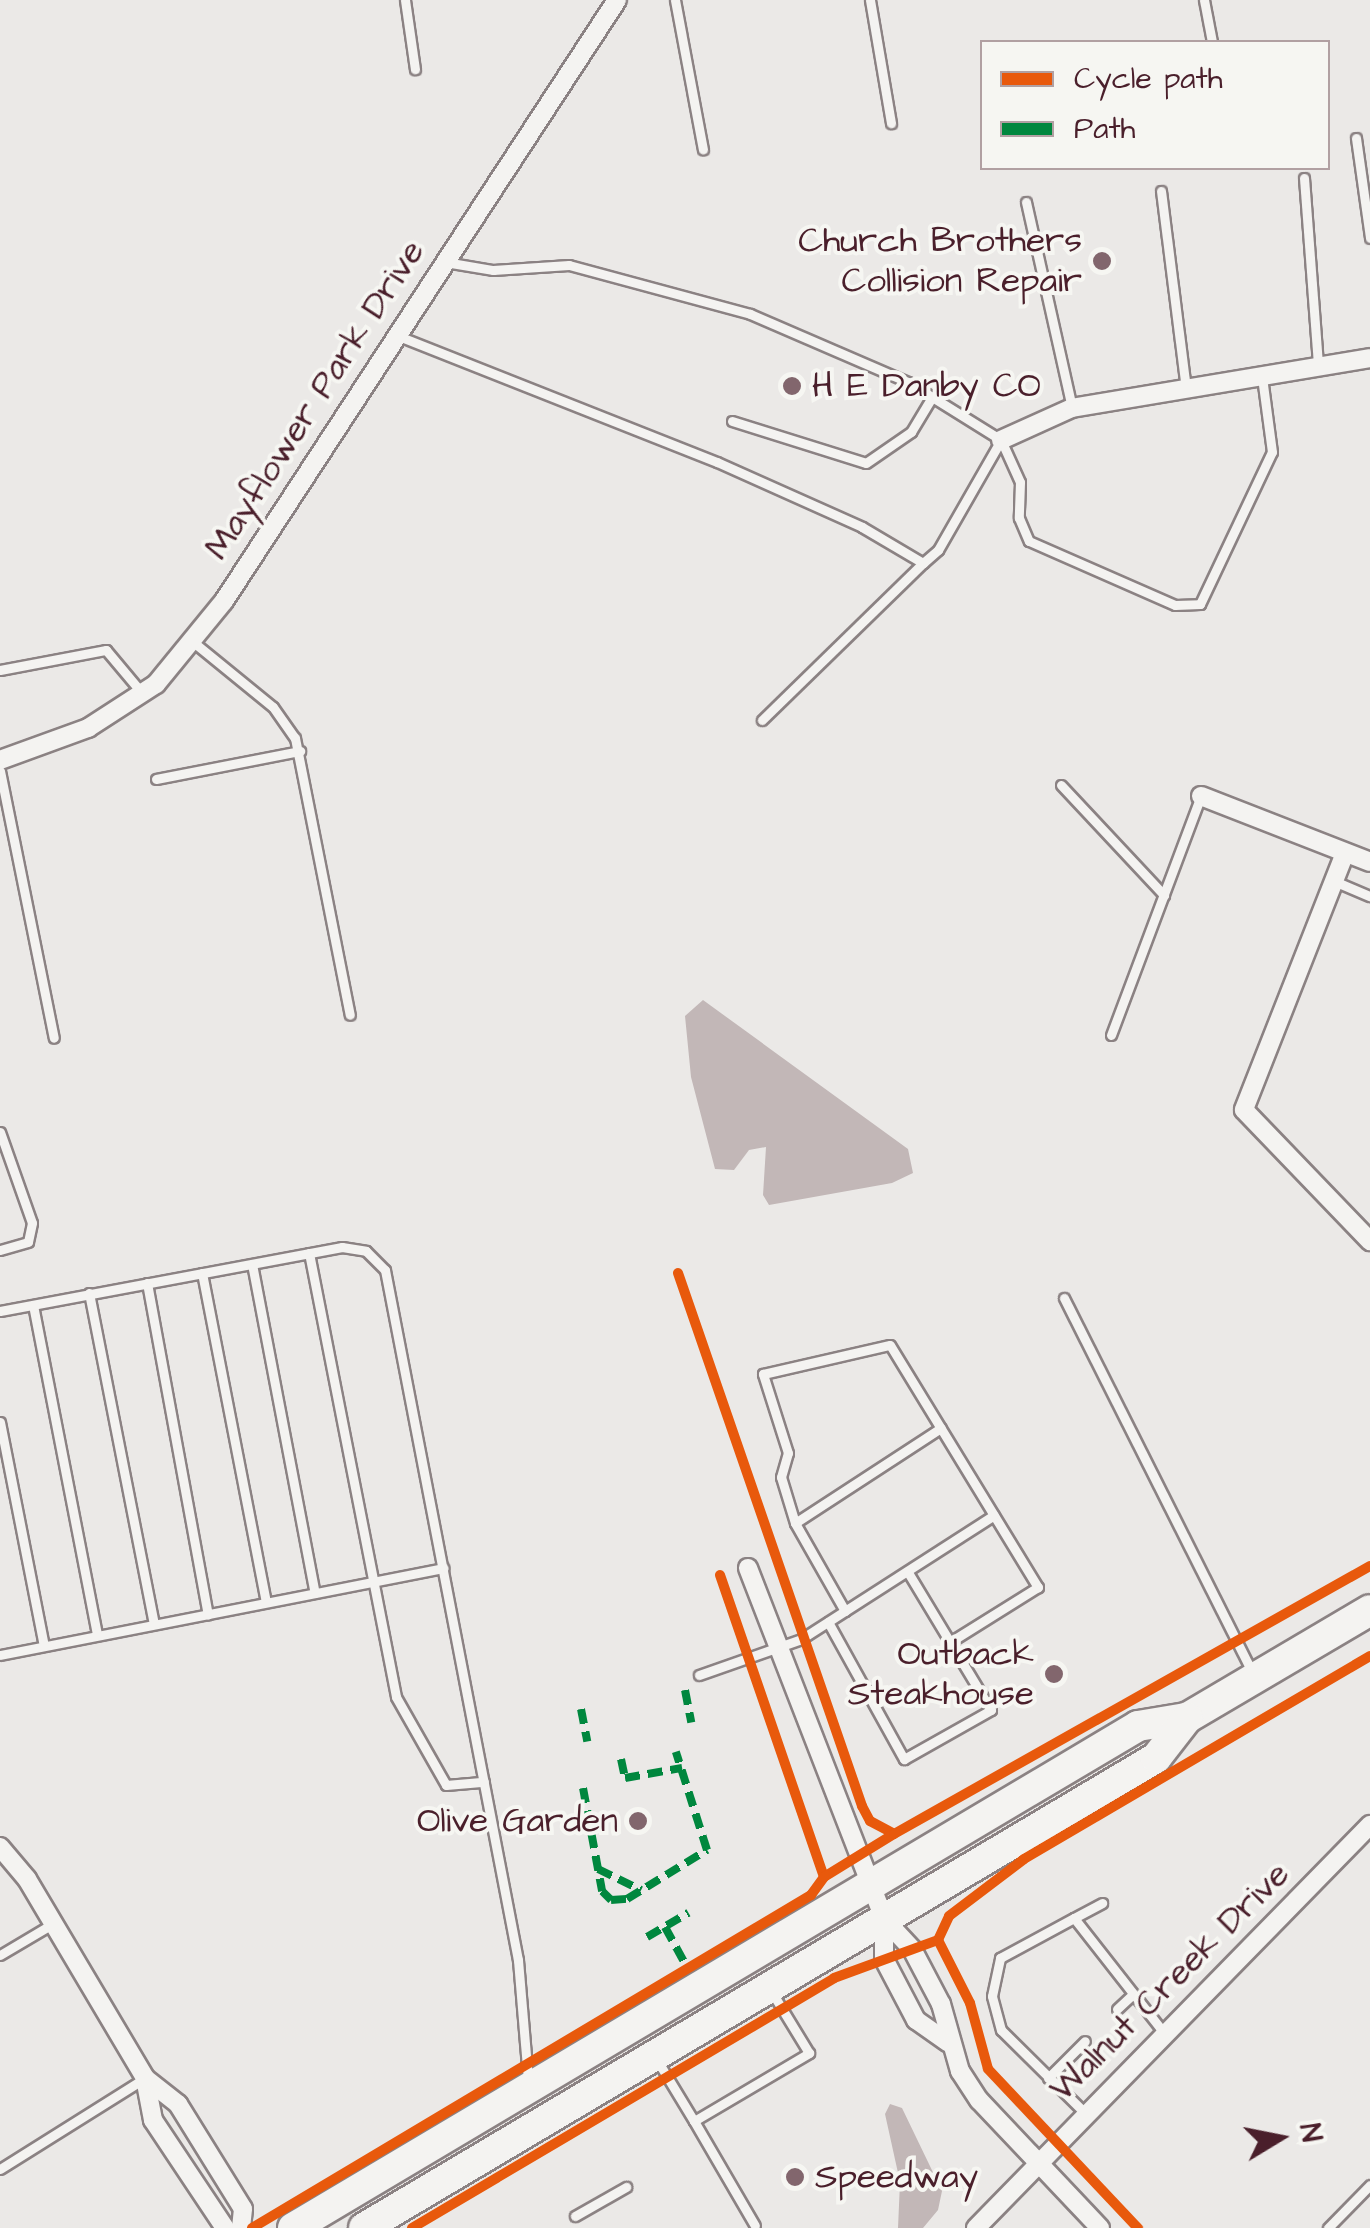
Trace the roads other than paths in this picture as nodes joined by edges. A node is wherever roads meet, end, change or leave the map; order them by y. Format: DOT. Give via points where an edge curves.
graph roads {
  1 [pos="405,0"];
  2 [pos="617,0"];
  3 [pos="675,0"];
  4 [pos="870,0"];
  5 [pos="1204,0"];
  6 [pos="1212,40"];
  7 [pos="415,69"];
  8 [pos="891,123"];
  9 [pos="1356,138"];
  10 [pos="704,148"];
  11 [pos="1304,178"];
  12 [pos="1161,191"];
  13 [pos="1026,202"];
  14 [pos="1370,238"];
  15 [pos="442,262"];
  16 [pos="396,335"];
  17 [pos="1370,358"];
  18 [pos="1318,364"];
  19 [pos="1262,375"];
  20 [pos="1186,388"];
  21 [pos="932,396"];
  22 [pos="1072,408"];
  23 [pos="732,422"];
  24 [pos="1001,440"];
  25 [pos="923,564"];
  26 [pos="192,641"];
  27 [pos="0,670"];
  28 [pos="142,693"];
  29 [pos="762,720"];
  30 [pos="300,751"];
  31 [pos="0,760"];
  32 [pos="0,770"];
  33 [pos="156,778"];
  34 [pos="1060,785"];
  35 [pos="1201,796"];
  36 [pos="1345,852"];
  37 [pos="1370,862"];
  38 [pos="1334,881"];
  39 [pos="1164,895"];
  40 [pos="1370,896"];
  41 [pos="350,1015"];
  42 [pos="1111,1035"];
  43 [pos="54,1038"];
  44 [pos="0,1132"];
  45 [pos="1370,1241"];
  46 [pos="0,1250"];
  47 [pos="309,1253"];
  48 [pos="252,1264"];
  49 [pos="202,1273"];
  50 [pos="147,1284"];
  51 [pos="89,1293"];
  52 [pos="1064,1298"];
  53 [pos="32,1304"];
  54 [pos="0,1311"];
  55 [pos="0,1422"];
  56 [pos="941,1428"];
  57 [pos="994,1515"];
  58 [pos="795,1523"];
  59 [pos="444,1568"];
  60 [pos="748,1568"];
  61 [pos="907,1571"];
  62 [pos="369,1582"];
  63 [pos="315,1593"];
  64 [pos="266,1602"];
  65 [pos="1370,1610"];
  66 [pos="845,1611"];
  67 [pos="208,1614"];
  68 [pos="828,1622"];
  69 [pos="154,1624"];
  70 [pos="97,1636"];
  71 [pos="950,1642"];
  72 [pos="44,1646"];
  73 [pos="778,1648"];
  74 [pos="0,1654"];
  75 [pos="699,1675"];
  76 [pos="1256,1678"];
  77 [pos="1186,1718"];
  78 [pos="484,1782"];
  79 [pos="1370,1825"];
  80 [pos="0,1847"];
  81 [pos="870,1886"];
  82 [pos="1102,1903"];
  83 [pos="1074,1918"];
  84 [pos="884,1919"];
  85 [pos="54,1923"];
  86 [pos="0,1956"];
  87 [pos="769,1987"];
  88 [pos="1134,1994"];
  89 [pos="1117,2009"];
  90 [pos="1165,2034"];
  91 [pos="1085,2041"];
  92 [pos="948,2042"];
  93 [pos="654,2055"];
  94 [pos="145,2078"];
  95 [pos="1048,2078"];
  96 [pos="528,2088"];
  97 [pos="1085,2113"];
  98 [pos="694,2121"];
  99 [pos="1037,2164"];
  100 [pos="0,2169"];
  101 [pos="1370,2185"];
  102 [pos="626,2187"];
  103 [pos="575,2216"];
  104 [pos="755,2226"];
  105 [pos="225,2228"];
  106 [pos="241,2228"];
  107 [pos="292,2228"];
  108 [pos="364,2228"];
  109 [pos="976,2228"];
  110 [pos="1100,2228"];
  111 [pos="1328,2228"];
  1 -- 7 [label="lane"];
  2 -- 15 [label="street, Mayflower Park Drive"];
  3 -- 10 [label="lane"];
  4 -- 8 [label="lane"];
  5 -- 6 [label="lane"];
  9 -- 14 [label="lane"];
  11 -- 18 [label="lane"];
  12 -- 20 [label="lane"];
  13 -- 22 [label="lane"];
  15 -- 16 [label="street, Mayflower Park Drive"];
  15 -- 21 [label="lane" via="492,270 569,265 750,314"];
  16 -- 25 [label="lane" via="717,462 862,527"];
  16 -- 26 [label="street, Mayflower Park Drive"];
  17 -- 18 [label="street"];
  18 -- 19 [label="street"];
  19 -- 20 [label="street"];
  19 -- 24 [label="lane" via="1272,452 1200,604 1175,605 1028,541 1019,518 1020,482"];
  20 -- 22 [label="street"];
  21 -- 23 [label="lane" via="911,432 866,464"];
  21 -- 24 [label="lane"];
  22 -- 24 [label="street"];
  24 -- 25 [label="lane" via="938,550"];
  25 -- 29 [label="lane"];
  26 -- 28 [label="street, Mayflower Park Drive"];
  26 -- 30 [label="lane" via="274,706"];
  27 -- 28 [label="lane" via="106,650"];
  28 -- 31 [label="street, Mayflower Park Drive" via="88,728"];
  30 -- 33 [label="lane"];
  30 -- 41 [label="lane"];
  32 -- 43 [label="lane"];
  34 -- 39 [label="lane"];
  35 -- 36 [label="street"];
  35 -- 39 [label="lane"];
  36 -- 37 [label="street"];
  36 -- 38 [label="street"];
  38 -- 40 [label="lane"];
  38 -- 45 [label="street" via="1244,1110"];
  39 -- 42 [label="lane"];
  44 -- 46 [label="lane" via="32,1223 28,1242"];
  47 -- 48 [label="lane"];
  47 -- 59 [label="lane" via="358,1248 388,1277"];
  47 -- 62 [label="lane"];
  48 -- 49 [label="lane"];
  48 -- 63 [label="lane"];
  49 -- 50 [label="lane"];
  49 -- 64 [label="lane"];
  50 -- 51 [label="lane"];
  50 -- 67 [label="lane"];
  51 -- 53 [label="lane"];
  51 -- 69 [label="lane"];
  52 -- 76 [label="lane"];
  53 -- 54 [label="lane"];
  53 -- 70 [label="lane"];
  55 -- 72 [label="lane"];
  56 -- 57 [label="lane"];
  56 -- 58 [label="lane"];
  56 -- 58 [label="lane" via="890,1345 763,1374 788,1453 781,1477"];
  57 -- 61 [label="lane"];
  57 -- 71 [label="lane" via="1038,1587"];
  58 -- 66 [label="lane"];
  59 -- 62 [label="lane"];
  59 -- 78 [label="lane"];
  60 -- 73 [label="street"];
  61 -- 66 [label="lane"];
  61 -- 71 [label="lane"];
  62 -- 63 [label="lane"];
  62 -- 78 [label="lane" via="396,1696 424,1754 446,1784"];
  63 -- 64 [label="lane"];
  64 -- 67 [label="lane"];
  65 -- 76 [label="main road"];
  66 -- 68 [label="lane"];
  67 -- 69 [label="lane"];
  68 -- 71 [label="lane" via="904,1759 991,1710"];
  68 -- 73 [label="lane"];
  69 -- 70 [label="lane"];
  70 -- 72 [label="lane"];
  72 -- 74 [label="lane"];
  73 -- 75 [label="lane"];
  73 -- 81 [label="street"];
  76 -- 77 [label="main road"];
  77 -- 81 [label="main road" via="1138,1726"];
  77 -- 84 [label="main road" via="1156,1758"];
  78 -- 96 [label="lane" via="523,1991"];
  79 -- 90 [label="street, Walnut Creek Drive"];
  80 -- 85 [label="street"];
  81 -- 84 [label="street"];
  81 -- 96 [label="main road"];
  82 -- 83 [label="lane"];
  83 -- 88 [label="lane"];
  83 -- 95 [label="lane" via="1012,1950 993,1971 1001,2030"];
  84 -- 87 [label="main road"];
  84 -- 92 [label="street" via="912,1949 942,2004"];
  84 -- 92 [label="street" via="884,1959 916,2020"];
  85 -- 86 [label="lane"];
  85 -- 94 [label="street"];
  87 -- 93 [label="main road"];
  87 -- 98 [label="lane" via="808,2053"];
  88 -- 89 [label="lane"];
  88 -- 90 [label="lane"];
  90 -- 97 [label="street, Walnut Creek Drive"];
  91 -- 95 [label="lane"];
  92 -- 99 [label="street" via="979,2100"];
  93 -- 98 [label="lane"];
  93 -- 108 [label="main road"];
  94 -- 100 [label="lane"];
  94 -- 105 [label="street" via="154,2120"];
  94 -- 106 [label="street" via="178,2104 243,2209"];
  95 -- 97 [label="lane"];
  96 -- 107 [label="main road"];
  97 -- 99 [label="street, Walnut Creek Drive"];
  98 -- 104 [label="lane"];
  99 -- 109 [label="street, Walnut Creek Drive"];
  99 -- 110 [label="street"];
  101 -- 111 [label="lane"];
  102 -- 103 [label="lane"];
}
